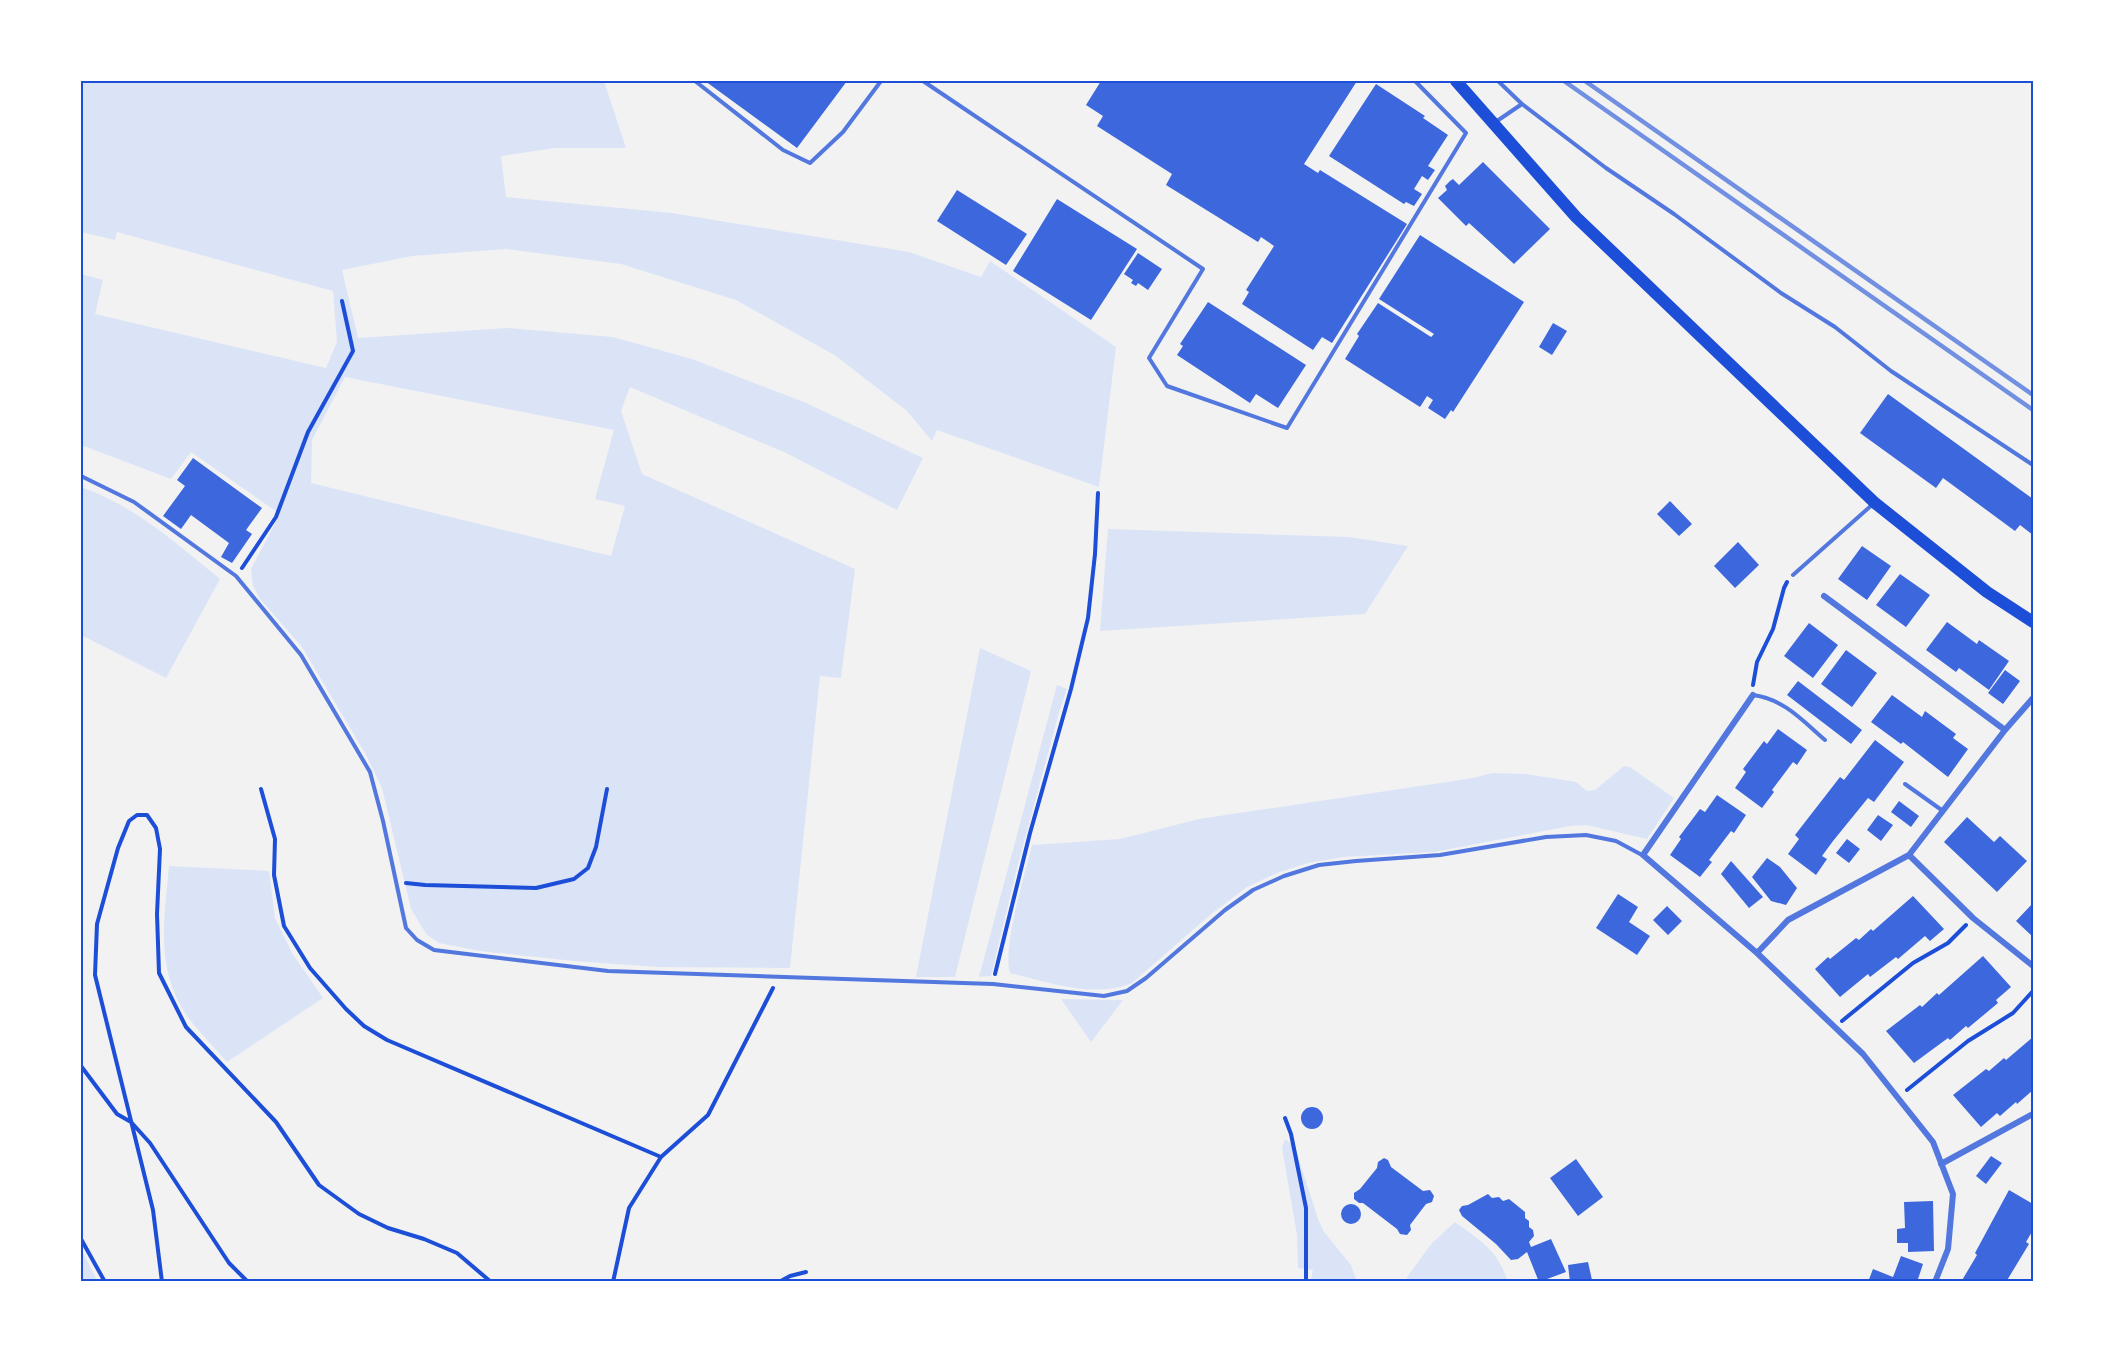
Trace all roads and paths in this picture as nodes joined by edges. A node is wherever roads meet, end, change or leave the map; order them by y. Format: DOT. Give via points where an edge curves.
graph roads {
  1 [pos="695,81"];
  2 [pos="881,81"];
  3 [pos="923,81"];
  4 [pos="1414,81"];
  5 [pos="1456,81"];
  6 [pos="1498,81"];
  7 [pos="1522,104"];
  8 [pos="1493,124"];
  9 [pos="342,301"];
  10 [pos="2033,465"];
  11 [pos="81,476"];
  12 [pos="1098,493"];
  13 [pos="1875,502"];
  14 [pos="1792,575"];
  15 [pos="236,576"];
  16 [pos="1824,596"];
  17 [pos="2033,622"];
  18 [pos="1753,695"];
  19 [pos="2033,698"];
  20 [pos="2005,730"];
  21 [pos="1825,740"];
  22 [pos="1905,784"];
  23 [pos="261,789"];
  24 [pos="607,789"];
  25 [pos="1942,811"];
  26 [pos="1643,855"];
  27 [pos="1909,855"];
  28 [pos="396,882"];
  29 [pos="1973,918"];
  30 [pos="1757,953"];
  31 [pos="2033,966"];
  32 [pos="779,977"];
  33 [pos="993,984"];
  34 [pos="2033,991"];
  35 [pos="1834,1027"];
  36 [pos="81,1066"];
  37 [pos="1897,1098"];
  38 [pos="2033,1114"];
  39 [pos="1285,1118"];
  40 [pos="131,1122"];
  41 [pos="661,1157"];
  42 [pos="1941,1164"];
  43 [pos="81,1239"];
  44 [pos="806,1272"];
  45 [pos="1304,1281"];
  46 [pos="105,1282"];
  47 [pos="162,1282"];
  48 [pos="248,1282"];
  49 [pos="491,1282"];
  50 [pos="613,1282"];
  51 [pos="779,1282"];
  52 [pos="1316,1282"];
  53 [pos="1935,1282"];
  1 -- 2 [label="lane" via="783,150 810,163 843,132"];
  3 -- 4 [label="lane" via="1203,269 1149,358 1167,386 1287,428 1466,133"];
  5 -- 8 [label="main road"];
  6 -- 7 [label="lane"];
  7 -- 8 [label="lane"];
  7 -- 10 [label="lane" via="1891,371"];
  8 -- 13 [label="main road" via="1576,217"];
  9 -- 15 [label="path" via="353,351 308,432 276,517"];
  11 -- 15 [label="lane" via="134,502"];
  12 -- 33 [label="path" via="1088,618"];
  13 -- 14 [label="lane"];
  13 -- 17 [label="main road" via="1987,592"];
  14 -- 18 [label="path" via="1757,662"];
  15 -- 28 [label="lane" via="301,655 370,772"];
  16 -- 20 [label="street"];
  18 -- 21 [label="lane" via="1786,706"];
  18 -- 26 [label="street"];
  19 -- 20 [label="street"];
  20 -- 25 [label="street"];
  22 -- 25 [label="lane"];
  23 -- 41 [label="path" via="275,839 274,875 284,926 310,968 364,1026 387,1040"];
  24 -- 28 [label="path" via="596,848 588,868 574,879 536,888"];
  25 -- 27 [label="street"];
  26 -- 30 [label="street"];
  26 -- 33 [label="lane" via="1616,841 1586,835 1546,837 1440,855 1319,865 1253,890 1126,991 1104,996"];
  27 -- 29 [label="street"];
  27 -- 30 [label="street" via="1788,920"];
  28 -- 32 [label="lane" via="406,928 434,951 608,971"];
  29 -- 31 [label="street"];
  29 -- 35 [label="path" via="1948,943 1913,963"];
  30 -- 35 [label="street"];
  32 -- 33 [label="lane"];
  32 -- 41 [label="path" via="708,1115"];
  34 -- 37 [label="path" via="2013,1013 1968,1041"];
  35 -- 37 [label="street" via="1863,1054"];
  36 -- 40 [label="path" via="117,1114"];
  37 -- 42 [label="street" via="1933,1142"];
  38 -- 42 [label="street"];
  39 -- 45 [label="path" via="1306,1208"];
  40 -- 47 [label="path" via="153,1210"];
  40 -- 48 [label="path" via="150,1143 229,1263"];
  40 -- 49 [label="path" via="95,975 97,924 129,821 137,815 147,815 156,828 160,849 159,973 186,1027 276,1122 319,1185 359,1214 457,1253"];
  41 -- 50 [label="path" via="629,1208"];
  42 -- 53 [label="street" via="1953,1194 1948,1249"];
  43 -- 46 [label="path"];
  44 -- 51 [label="path"];
  45 -- 52 [label="path"];
}
